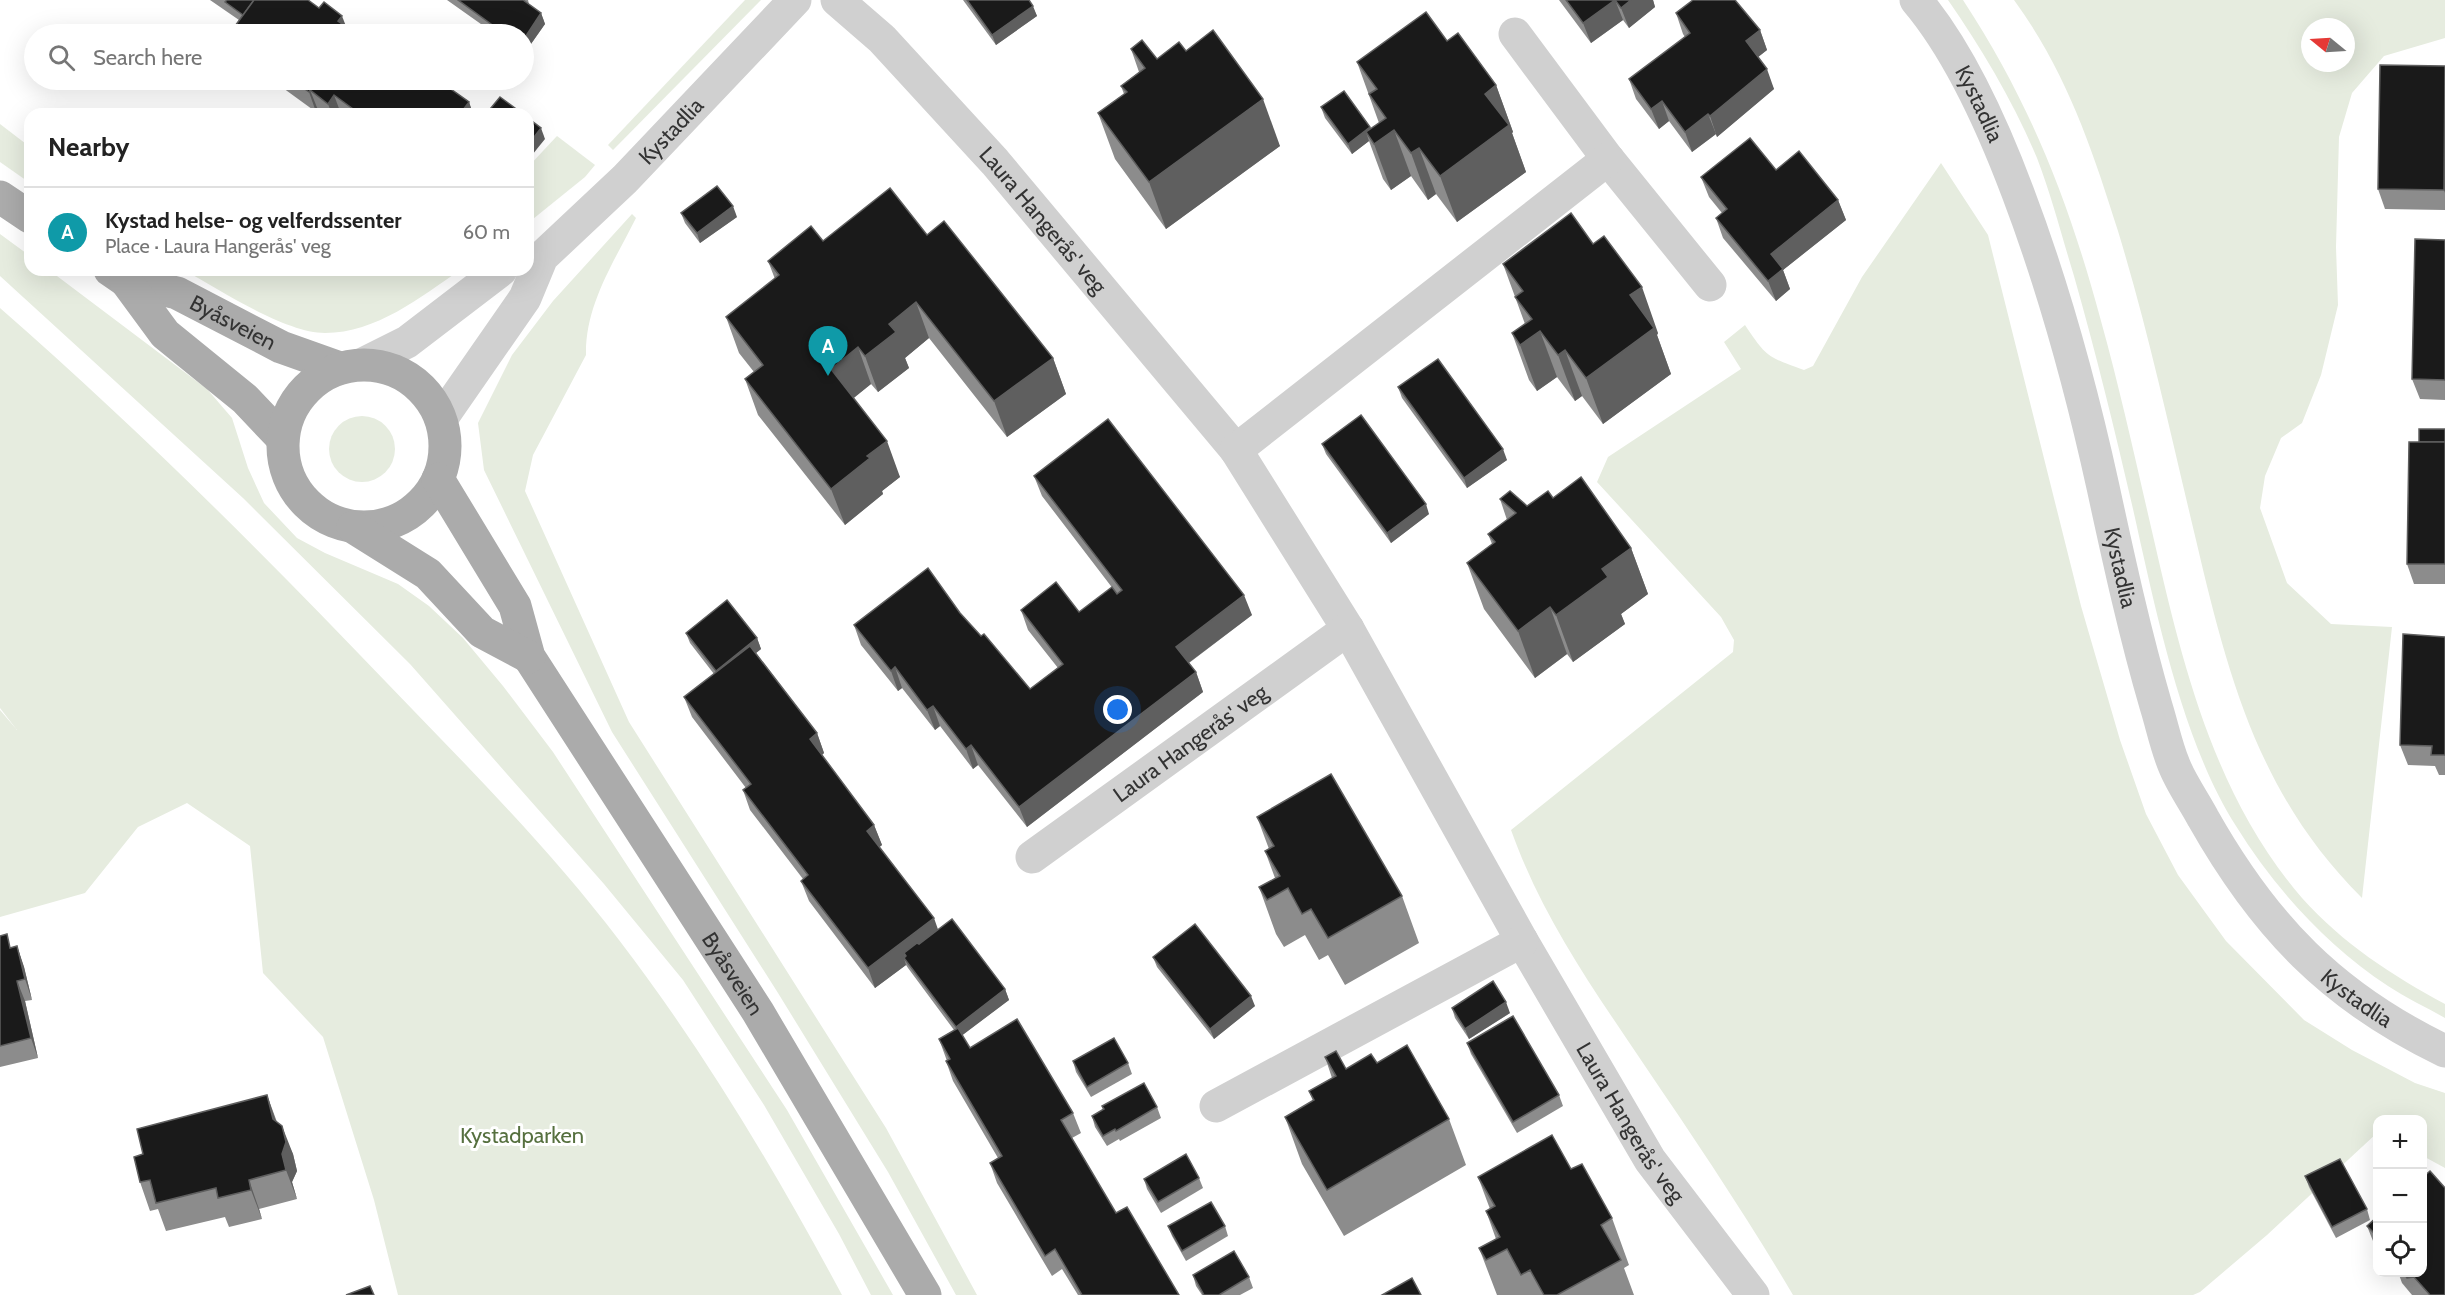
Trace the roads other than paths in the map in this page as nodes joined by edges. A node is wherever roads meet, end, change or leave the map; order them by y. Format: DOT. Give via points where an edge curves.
graph roads {
  1 [pos="795,0"];
  2 [pos="837,0"];
  3 [pos="1916,0"];
  4 [pos="1515,34"];
  5 [pos="1608,159"];
  6 [pos="0,197"];
  7 [pos="24,213"];
  8 [pos="535,259"];
  9 [pos="119,276"];
  10 [pos="121,276"];
  11 [pos="493,276"];
  12 [pos="531,276"];
  13 [pos="1710,285"];
  14 [pos="352,366"];
  15 [pos="441,419"];
  16 [pos="283,439"];
  17 [pos="1236,450"];
  18 [pos="438,479"];
  19 [pos="353,527"];
  20 [pos="1348,629"];
  21 [pos="529,657"];
  22 [pos="1032,857"];
  23 [pos="1522,941"];
  24 [pos="2445,1051"];
  25 [pos="1216,1106"];
  26 [pos="926,1295"];
  27 [pos="1753,1295"];
  1 -- 8 [label="street, Kystadlia" via="625,178"];
  2 -- 17 [label="street, Laura Hangerås' veg" via="882,39 995,162"];
  3 -- 24 [label="street, Kystadlia" via="1973,89 2005,156 2038,246 2102,483 2133,628 2174,766 2231,867 2313,966 2379,1015"];
  4 -- 5 [label="street"];
  5 -- 13 [label="street"];
  5 -- 17 [label="street"];
  6 -- 7 [label="main road"];
  9 -- 16 [label="main road, Byåsveien" via="165,334 245,399"];
  10 -- 14 [label="main road, Byåsveien" via="177,293 281,347"];
  11 -- 14 [label="street" via="407,342"];
  12 -- 15 [label="street, Kystadlia" via="525,298"];
  14 -- 15 [label="main road" via="387,368 408,377 426,393"];
  14 -- 16 [label="main road" via="319,378 302,394 288,415"];
  15 -- 18 [label="main road" via="446,449"];
  16 -- 19 [label="main road" via="284,464 293,487 309,507 329,520"];
  17 -- 20 [label="street, Laura Hangerås' veg"];
  18 -- 19 [label="main road" via="422,504 401,519 378,527"];
  18 -- 21 [label="main road, Byåsveien" via="514,606"];
  19 -- 21 [label="main road, Byåsveien" via="428,574 482,632"];
  20 -- 22 [label="street, Laura Hangerås' veg"];
  20 -- 23 [label="street, Laura Hangerås' veg"];
  21 -- 26 [label="main road, Byåsveien" via="758,1012"];
  23 -- 25 [label="street"];
  23 -- 27 [label="street, Laura Hangerås' veg" via="1650,1160"];
}
